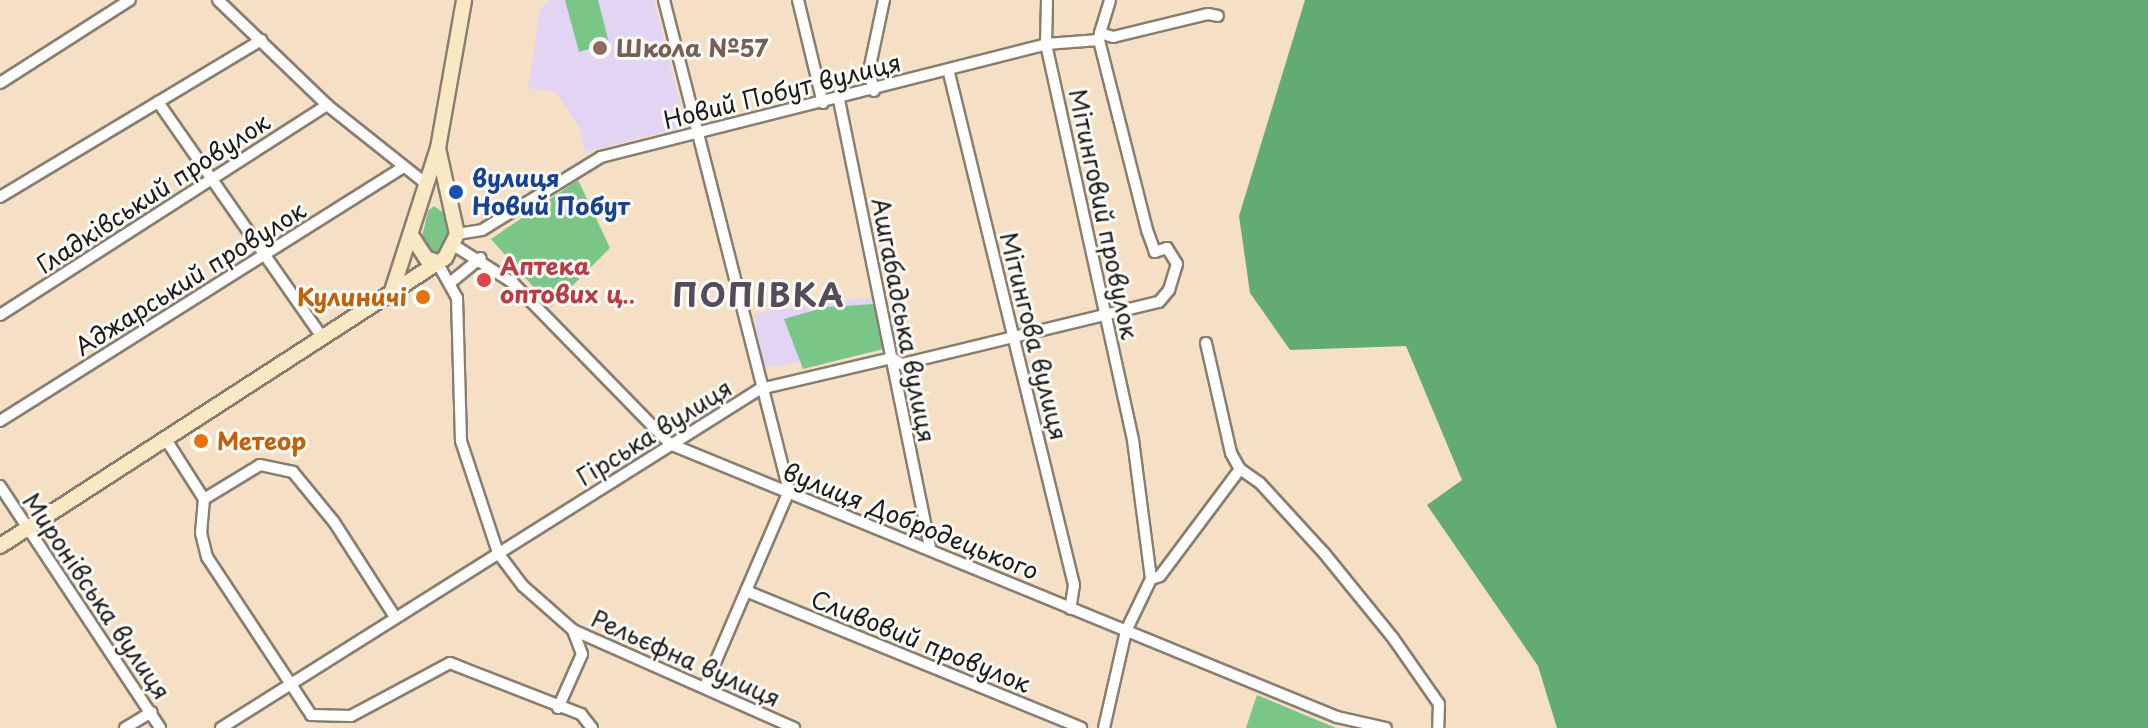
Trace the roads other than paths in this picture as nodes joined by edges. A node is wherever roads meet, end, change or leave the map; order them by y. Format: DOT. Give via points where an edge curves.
graph roads {
  1 [pos="130,0"];
  2 [pos="218,0"];
  3 [pos="464,0"];
  4 [pos="664,0"];
  5 [pos="798,0"];
  6 [pos="884,0"];
  7 [pos="1047,0"];
  8 [pos="1110,0"];
  9 [pos="1218,16"];
  10 [pos="1100,37"];
  11 [pos="261,40"];
  12 [pos="1046,44"];
  13 [pos="949,73"];
  14 [pos="0,83"];
  15 [pos="874,91"];
  16 [pos="839,100"];
  17 [pos="158,102"];
  18 [pos="823,103"];
  19 [pos="327,105"];
  20 [pos="696,134"];
  21 [pos="438,148"];
  22 [pos="401,168"];
  23 [pos="212,178"];
  24 [pos="425,183"];
  25 [pos="0,197"];
  26 [pos="448,201"];
  27 [pos="420,202"];
  28 [pos="413,238"];
  29 [pos="456,240"];
  30 [pos="267,255"];
  31 [pos="481,258"];
  32 [pos="437,262"];
  33 [pos="451,282"];
  34 [pos="390,295"];
  35 [pos="1106,313"];
  36 [pos="0,315"];
  37 [pos="1014,334"];
  38 [pos="322,337"];
  39 [pos="1206,343"];
  40 [pos="892,358"];
  41 [pos="760,389"];
  42 [pos="0,421"];
  43 [pos="165,438"];
  44 [pos="670,444"];
  45 [pos="1240,469"];
  46 [pos="0,486"];
  47 [pos="789,491"];
  48 [pos="204,499"];
  49 [pos="26,524"];
  50 [pos="0,534"];
  51 [pos="0,546"];
  52 [pos="930,548"];
  53 [pos="498,553"];
  54 [pos="1151,579"];
  55 [pos="746,591"];
  56 [pos="1070,609"];
  57 [pos="395,617"];
  58 [pos="573,630"];
  59 [pos="1126,631"];
  60 [pos="287,684"];
  61 [pos="705,686"];
  62 [pos="558,708"];
  63 [pos="152,712"];
  64 [pos="125,728"];
  65 [pos="160,728"];
  66 [pos="221,728"];
  67 [pos="592,728"];
  68 [pos="794,728"];
  69 [pos="1081,728"];
  70 [pos="1104,728"];
  71 [pos="1386,728"];
  72 [pos="1438,728"];
  1 -- 14 [label="street"];
  2 -- 11 [label="street"];
  3 -- 21 [label="main road"];
  4 -- 20 [label="street"];
  5 -- 18 [label="street"];
  6 -- 15 [label="street" via="869,71"];
  7 -- 12 [label="street, Мітинговий провулок"];
  8 -- 10 [label="street"];
  9 -- 10 [label="street, Новий Побут вулиця"];
  10 -- 12 [label="street, Новий Побут вулиця"];
  10 -- 35 [label="street, Гірська вулиця" via="1147,230 1155,252 1167,248 1177,264 1159,302"];
  11 -- 17 [label="street"];
  11 -- 19 [label="street"];
  12 -- 13 [label="street, Новий Побут вулиця"];
  12 -- 35 [label="street, Мітинговий провулок"];
  13 -- 15 [label="street, Новий Побут вулиця"];
  13 -- 37 [label="street, Мітингова вулиця"];
  15 -- 16 [label="street, Новий Побут вулиця"];
  16 -- 18 [label="street, Новий Побут вулиця"];
  16 -- 40 [label="street, Ашгабадська вулиця"];
  17 -- 23 [label="street"];
  17 -- 25 [label="street"];
  18 -- 20 [label="street, Новий Побут вулиця"];
  19 -- 22 [label="street"];
  19 -- 23 [label="street, Гладківський провулок"];
  20 -- 29 [label="street, Новий Побут вулиця" via="591,162 482,230"];
  20 -- 41 [label="street"];
  21 -- 24 [label="main road"];
  21 -- 26 [label="main road"];
  22 -- 24 [label="street"];
  22 -- 30 [label="street, Аджарський провулок"];
  23 -- 30 [label="street"];
  23 -- 36 [label="street, Гладківський провулок"];
  24 -- 27 [label="main road"];
  26 -- 27 [label="main road" via="430,196"];
  26 -- 29 [label="main road"];
  27 -- 28 [label="main road"];
  28 -- 32 [label="main road" via="426,258"];
  28 -- 34 [label="main road"];
  29 -- 31 [label="street, вулиця Добродецького"];
  29 -- 32 [label="main road, Новий Побут вулиця"];
  30 -- 38 [label="street"];
  30 -- 42 [label="street, Аджарський провулок"];
  31 -- 33 [label="street"];
  31 -- 44 [label="street, вулиця Добродецького" via="547,316"];
  32 -- 33 [label="street"];
  32 -- 34 [label="main road, Новий Побут вулиця"];
  33 -- 53 [label="street, Рельєфна вулиця" via="457,298 461,441"];
  34 -- 38 [label="main road, Новий Побут вулиця"];
  35 -- 37 [label="street, Гірська вулиця"];
  35 -- 54 [label="street, Мітинговий провулок"];
  37 -- 40 [label="street, Гірська вулиця" via="1006,341 902,364"];
  37 -- 56 [label="street, Мітингова вулиця" via="1074,585"];
  38 -- 43 [label="main road, Новий Побут вулиця"];
  39 -- 45 [label="street" via="1231,453"];
  40 -- 41 [label="street, Гірська вулиця"];
  40 -- 52 [label="street, Ашгабадська вулиця"];
  41 -- 44 [label="street, Гірська вулиця"];
  41 -- 47 [label="street"];
  43 -- 48 [label="street"];
  43 -- 49 [label="main road, Новий Побут вулиця"];
  44 -- 47 [label="street, вулиця Добродецького"];
  44 -- 53 [label="street, Гірська вулиця"];
  45 -- 54 [label="street" via="1160,576"];
  45 -- 72 [label="street" via="1260,483 1324,553 1393,638 1439,704"];
  46 -- 49 [label="street, Миронівська вулиця"];
  47 -- 52 [label="street, вулиця Добродецького"];
  47 -- 55 [label="street"];
  48 -- 57 [label="street" via="260,465 293,472 334,522"];
  48 -- 60 [label="street" via="201,533 207,557"];
  49 -- 50 [label="main road"];
  49 -- 51 [label="main road"];
  49 -- 63 [label="street, Миронівська вулиця"];
  52 -- 56 [label="street, вулиця Добродецького"];
  53 -- 57 [label="street, Гірська вулиця" via="469,576"];
  53 -- 58 [label="street, Рельєфна вулиця" via="523,586"];
  54 -- 59 [label="street"];
  55 -- 61 [label="street"];
  55 -- 69 [label="street, Сливовий провулок"];
  56 -- 59 [label="street, вулиця Добродецького"];
  57 -- 60 [label="street, Гірська вулиця"];
  58 -- 61 [label="street, Рельєфна вулиця"];
  58 -- 62 [label="street" via="582,654"];
  59 -- 70 [label="street"];
  59 -- 71 [label="street, вулиця Добродецького" via="1337,717"];
  60 -- 62 [label="street" via="311,715 351,716 450,663"];
  60 -- 66 [label="street, Гірська вулиця"];
  61 -- 68 [label="street, Рельєфна вулиця"];
  62 -- 67 [label="street" via="581,714"];
  63 -- 64 [label="street"];
  63 -- 65 [label="street, Миронівська вулиця"];
}
